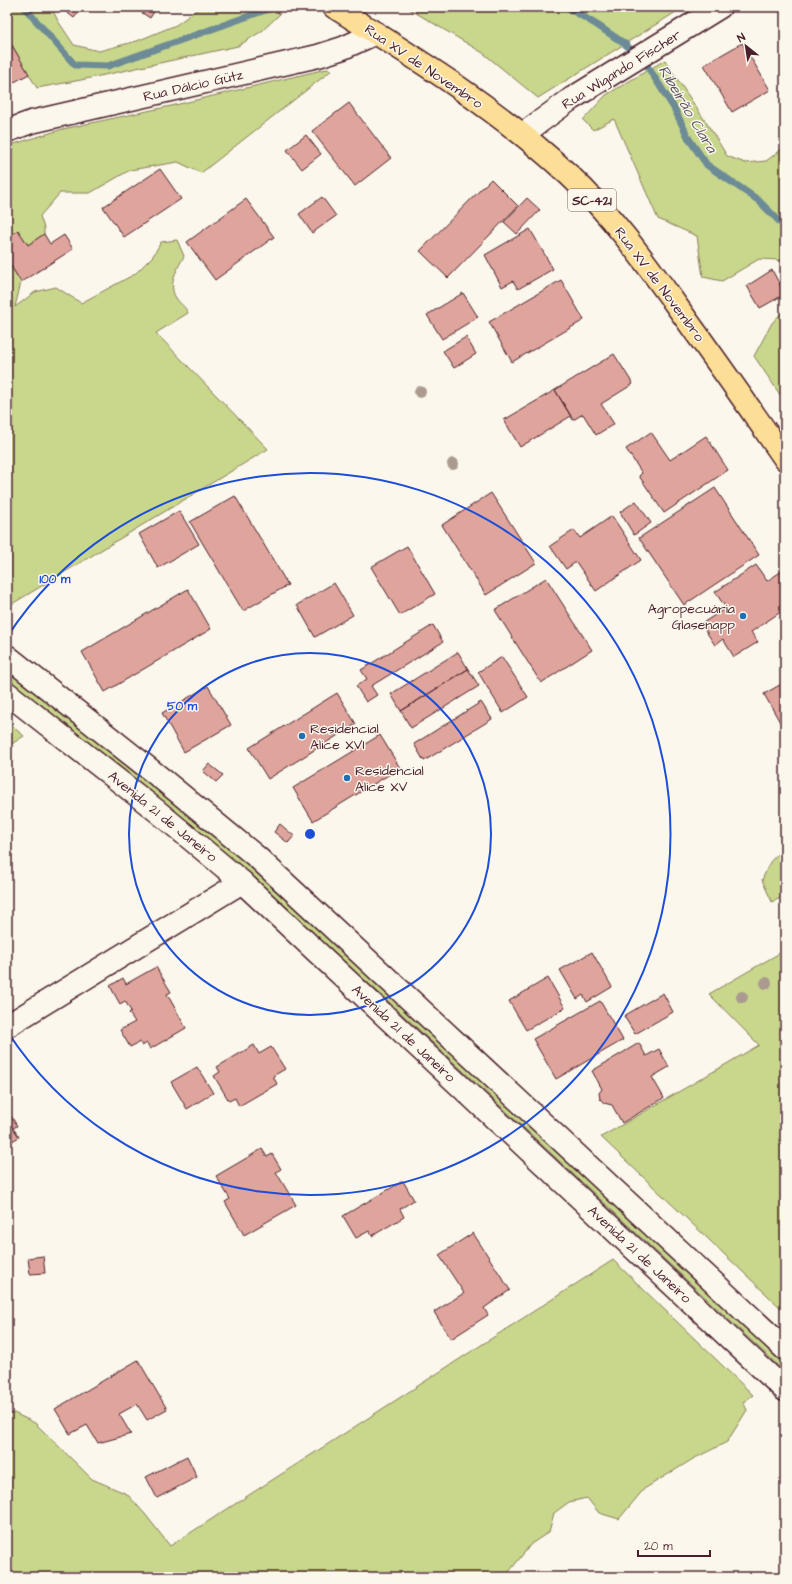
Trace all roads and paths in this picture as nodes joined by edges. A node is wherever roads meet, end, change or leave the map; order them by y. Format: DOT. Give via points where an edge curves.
graph roads {
  1 [pos="334,7"];
  2 [pos="720,7"];
  3 [pos="376,33"];
  4 [pos="7,131"];
  5 [pos="523,134"];
  6 [pos="785,459"];
  7 [pos="7,656"];
  8 [pos="7,693"];
  9 [pos="242,882"];
  10 [pos="7,1026"];
  11 [pos="785,1349"];
  12 [pos="785,1390"];
  1 -- 3 [label="main road, Rua XV de Novembro / SC-421"];
  2 -- 5 [label="main road, Rua Wigando Fischer" via="571,99"];
  3 -- 4 [label="main road, Rua Dálcio Gütz" via="318,56 31,122"];
  3 -- 5 [label="main road, Rua XV de Novembro / SC-421" via="471,95"];
  5 -- 6 [label="main road, Rua XV de Novembro / SC-421" via="570,176 611,219 656,277"];
  7 -- 11 [label="main road, Avenida 21 de Janeiro" via="258,858"];
  8 -- 9 [label="main road, Avenida 21 de Janeiro" via="145,801"];
  9 -- 10 [label="main road"];
  9 -- 12 [label="main road, Avenida 21 de Janeiro"];
}
